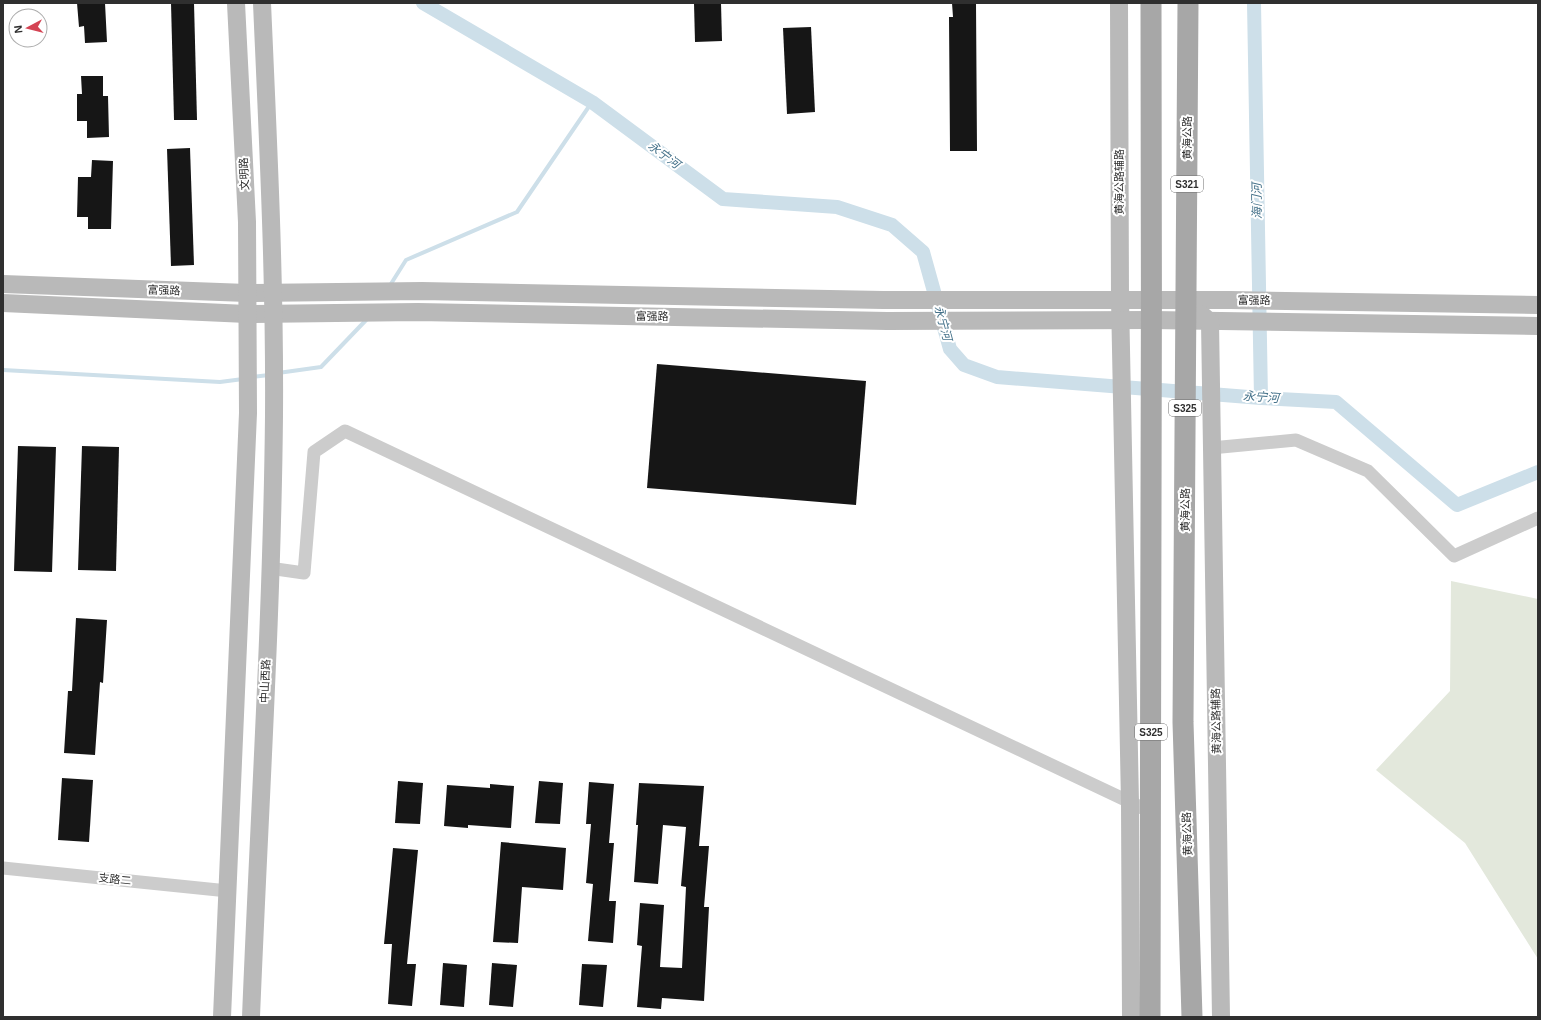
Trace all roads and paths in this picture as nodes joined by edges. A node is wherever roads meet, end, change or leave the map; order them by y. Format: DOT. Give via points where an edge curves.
graph roads {
  1 [pos="236,3"];
  2 [pos="262,3"];
  3 [pos="1119,3"];
  4 [pos="1151,3"];
  5 [pos="1188,3"];
  6 [pos="3,284"];
  7 [pos="272,292"];
  8 [pos="247,293"];
  9 [pos="1120,299"];
  10 [pos="1152,299"];
  11 [pos="1186,299"];
  12 [pos="3,303"];
  13 [pos="1538,305"];
  14 [pos="247,314"];
  15 [pos="272,314"];
  16 [pos="1120,320"];
  17 [pos="1152,320"];
  18 [pos="1187,321"];
  19 [pos="1210,322"];
  20 [pos="1538,326"];
  21 [pos="1186,365"];
  22 [pos="1211,448"];
  23 [pos="1538,518"];
  24 [pos="269,568"];
  25 [pos="1130,803"];
  26 [pos="1151,812"];
  27 [pos="3,868"];
  28 [pos="228,891"];
  29 [pos="222,1017"];
  30 [pos="251,1017"];
  31 [pos="1131,1017"];
  32 [pos="1150,1017"];
  33 [pos="1192,1017"];
  34 [pos="1221,1017"];
  1 -- 8 [label="main road, 文明路" via="247,222"];
  2 -- 7 [label="main road"];
  3 -- 9 [label="main road, 黄海公路辅路"];
  4 -- 10 [label="main road"];
  5 -- 11 [label="main road, 黄海公路 / S321"];
  6 -- 8 [label="main road, 富强路"];
  7 -- 8 [label="main road, 富强路"];
  7 -- 9 [label="main road, 富强路" via="422,291 883,300"];
  7 -- 15 [label="main road"];
  8 -- 14 [label="main road, 文明路"];
  9 -- 10 [label="main road, 富强路"];
  9 -- 16 [label="main road, 黄海公路辅路"];
  10 -- 11 [label="main road, 富强路"];
  10 -- 17 [label="main road"];
  11 -- 13 [label="main road, 富强路"];
  11 -- 18 [label="main road, 黄海公路 / S321"];
  11 -- 19 [label="main road"];
  12 -- 14 [label="main road, 富强路"];
  14 -- 15 [label="main road, 富强路"];
  14 -- 28 [label="main road, 文明路" via="248,413"];
  15 -- 16 [label="main road, 富强路" via="418,312 887,321"];
  15 -- 24 [label="main road, 中山西路" via="274,416"];
  16 -- 17 [label="main road, 富强路"];
  16 -- 25 [label="main road, 黄海公路辅路"];
  17 -- 18 [label="main road, 富强路"];
  17 -- 26 [label="main road, S325"];
  18 -- 19 [label="main road, 富强路"];
  18 -- 21 [label="main road, 黄海公路 / S321"];
  19 -- 20 [label="main road, 富强路"];
  19 -- 22 [label="main road, 黄海公路辅路"];
  21 -- 33 [label="main road, 黄海公路 / S325" via="1183,722"];
  22 -- 23 [label="street" via="1296,440 1368,471 1454,556"];
  22 -- 34 [label="main road, 黄海公路辅路"];
  24 -- 25 [label="street" via="304,573 314,452 345,431"];
  24 -- 30 [label="main road, 中山西路"];
  25 -- 26 [label="street"];
  25 -- 31 [label="main road"];
  26 -- 32 [label="main road, S325"];
  27 -- 28 [label="street, 支路二"];
  28 -- 29 [label="main road"];
}
